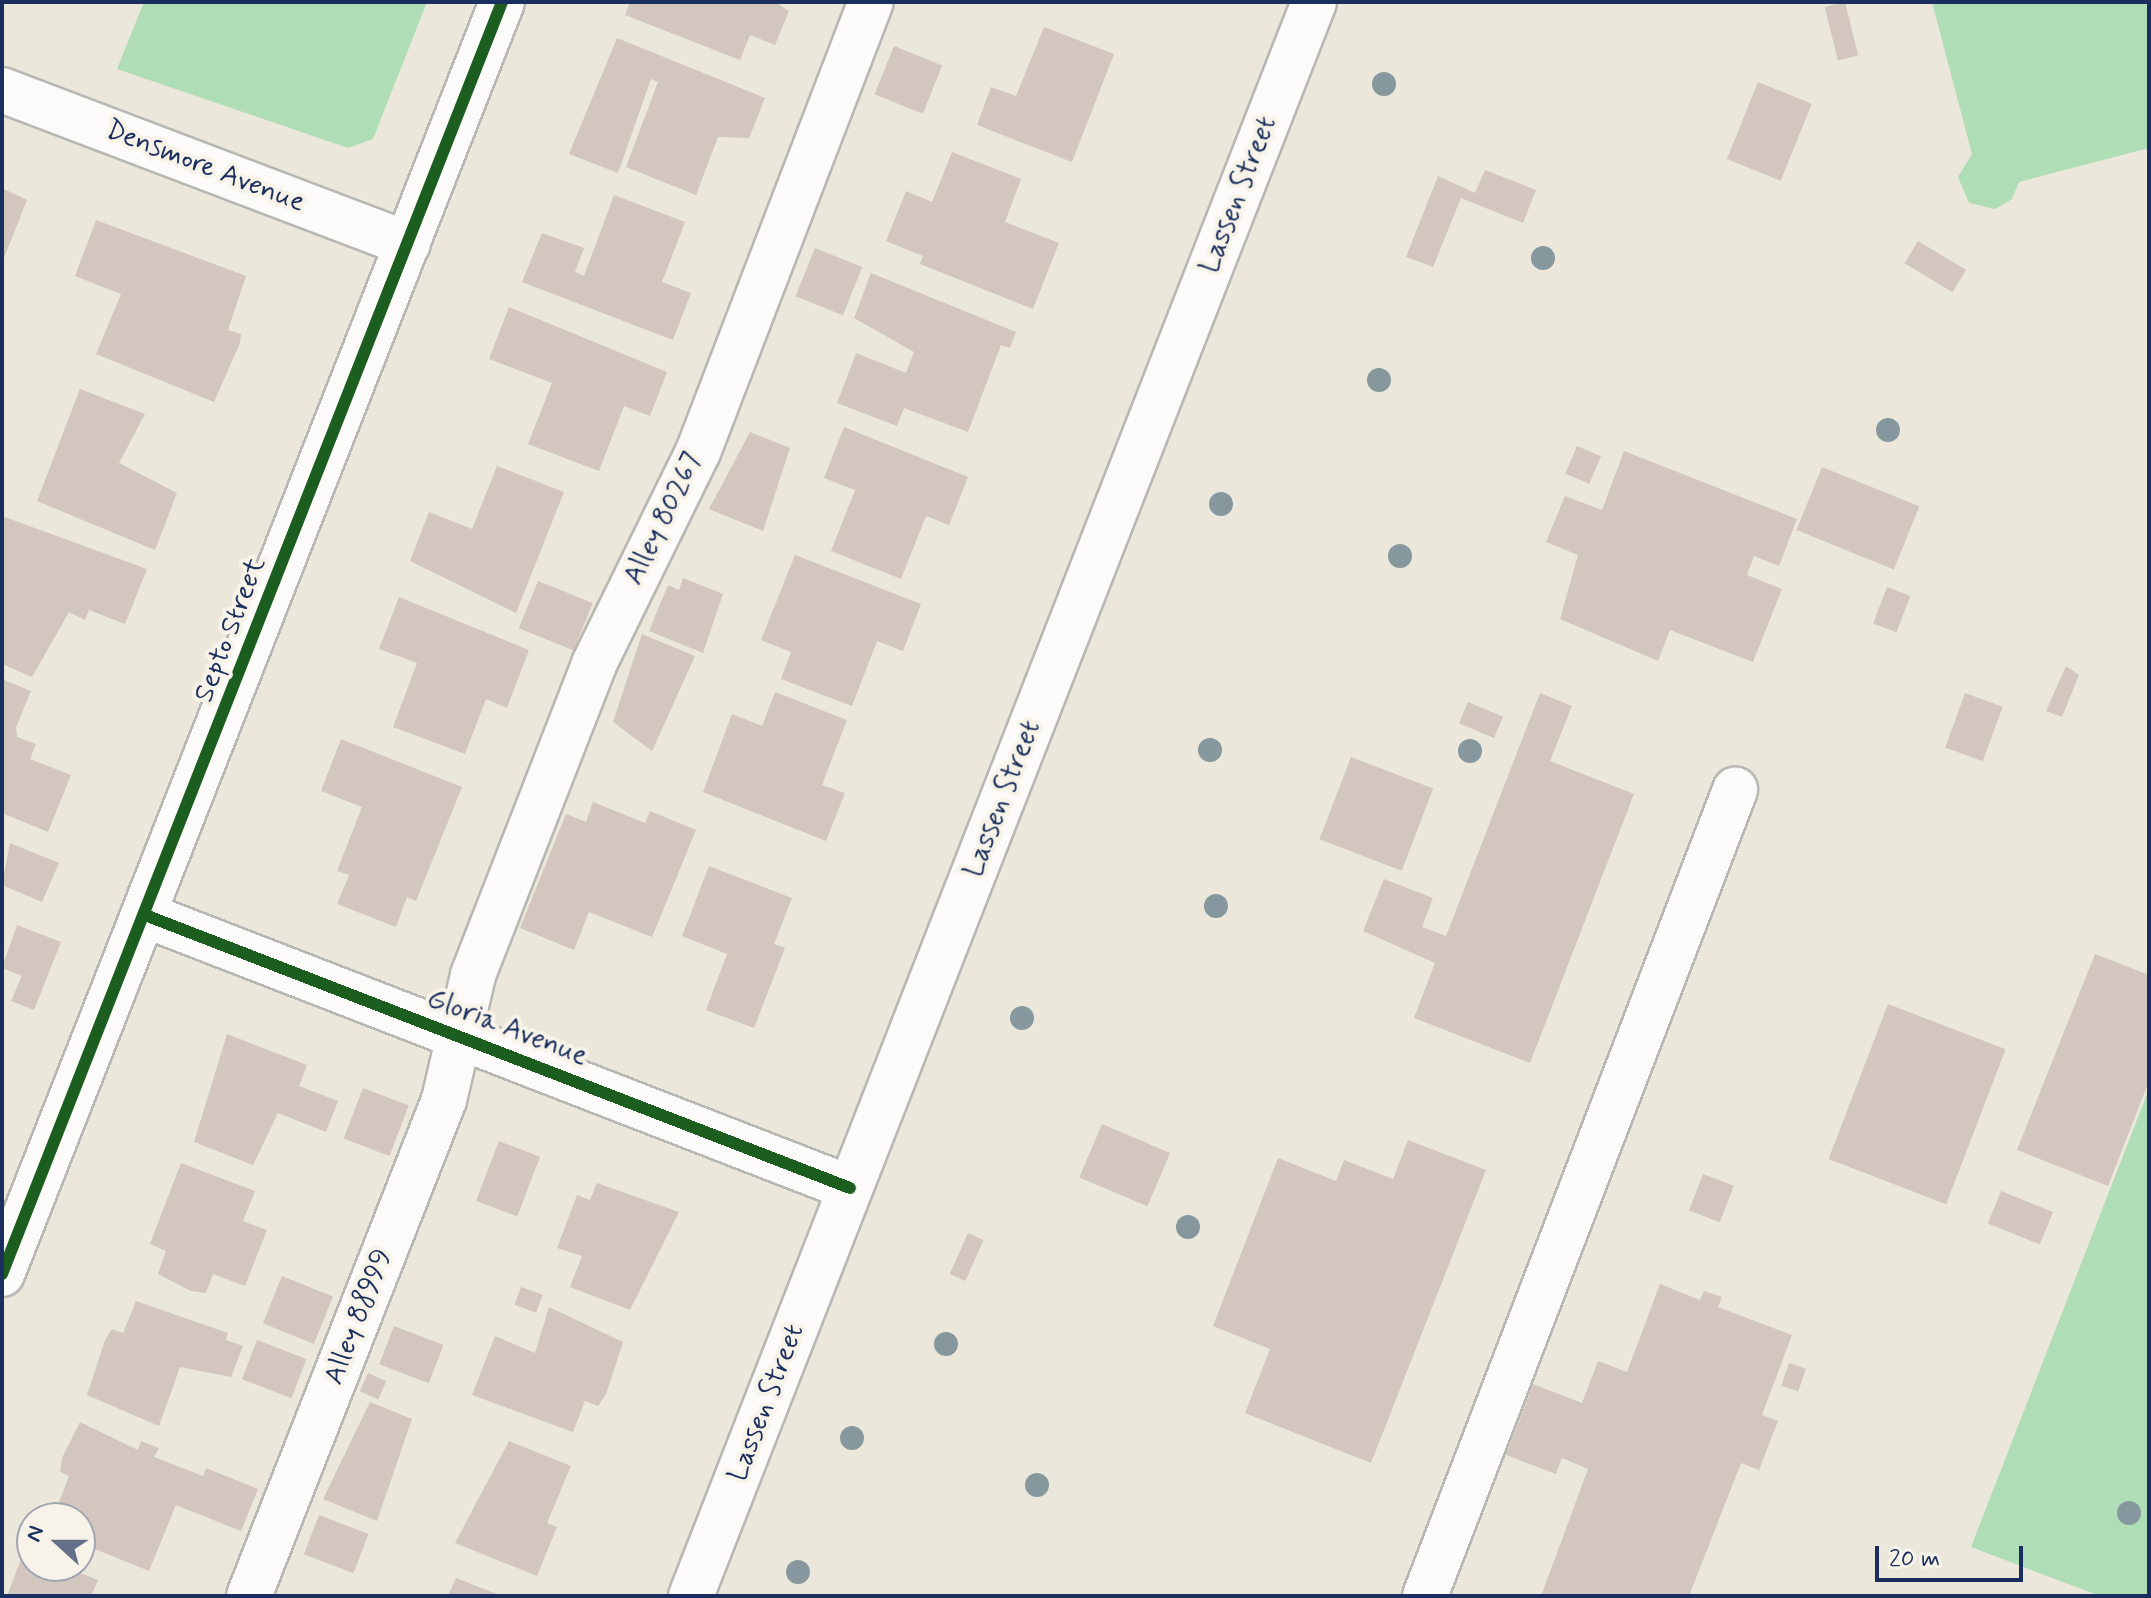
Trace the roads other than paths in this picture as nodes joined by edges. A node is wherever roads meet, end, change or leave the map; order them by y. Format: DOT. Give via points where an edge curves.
graph roads {
  1 [pos="502,2"];
  2 [pos="871,2"];
  3 [pos="1314,2"];
  4 [pos="2,90"];
  5 [pos="408,244"];
  6 [pos="1735,790"];
  7 [pos="145,915"];
  8 [pos="461,1036"];
  9 [pos="850,1188"];
  10 [pos="15,1202"];
  11 [pos="2,1274"];
  12 [pos="249,1596"];
  13 [pos="691,1596"];
  14 [pos="1425,1596"];
  1 -- 5 [label="street, Septo Street"];
  2 -- 8 [label="street, Alley 80267" via="698,452 594,664 473,975"];
  3 -- 9 [label="street, Lassen Street"];
  4 -- 5 [label="street, Densmore Avenue"];
  5 -- 7 [label="street, Septo Street"];
  6 -- 14 [label="street"];
  7 -- 8 [label="street, Gloria Avenue"];
  7 -- 10 [label="street, Septo Street"];
  8 -- 9 [label="street, Gloria Avenue"];
  8 -- 12 [label="street, Alley 88999" via="444,1100"];
  9 -- 13 [label="street, Lassen Street"];
  10 -- 11 [label="street, Septo Street"];
}
